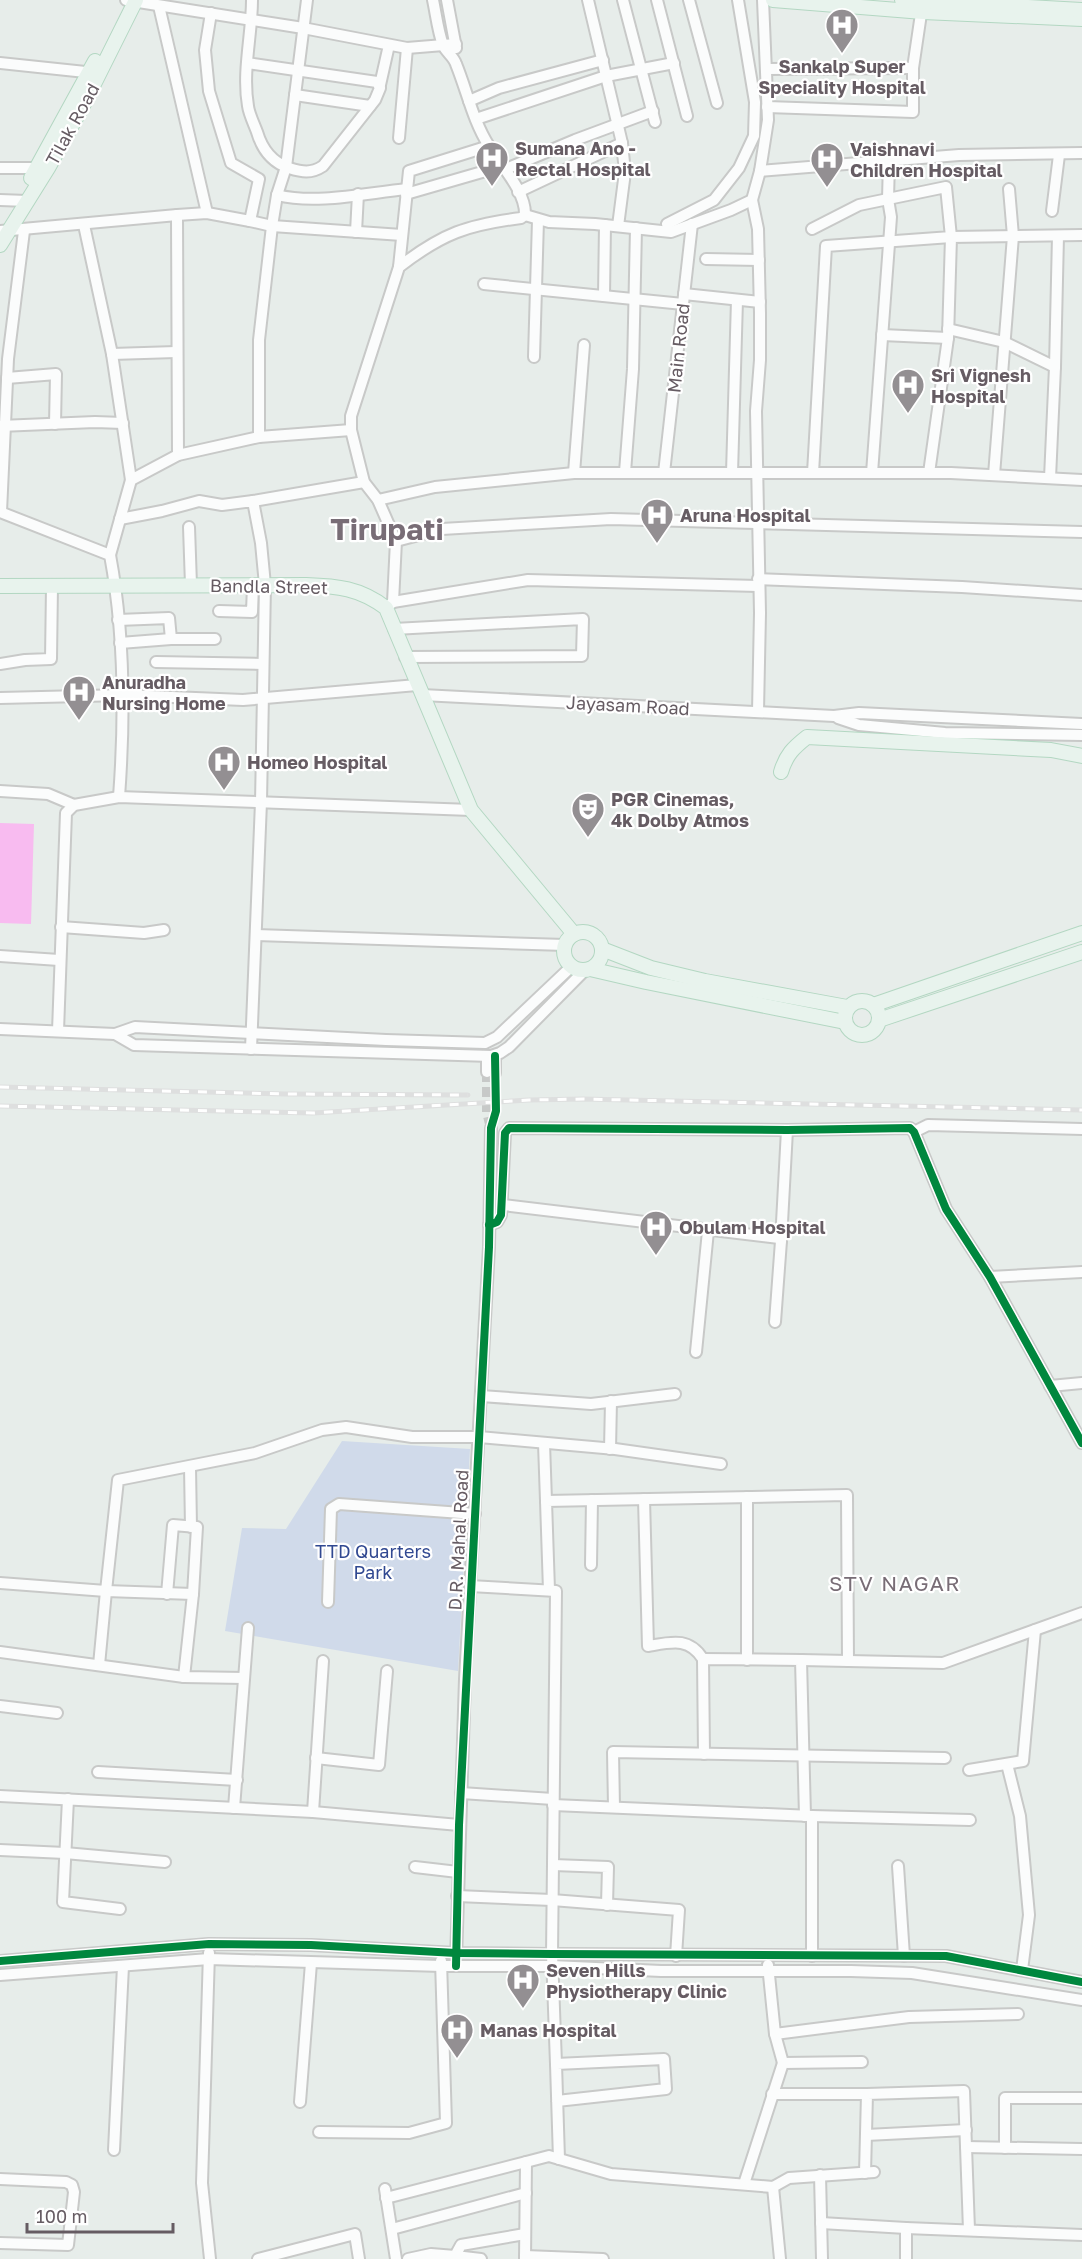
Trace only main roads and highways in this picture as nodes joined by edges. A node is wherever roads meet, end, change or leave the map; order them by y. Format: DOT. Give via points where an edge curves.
graph roads {
  1 [pos="773,0"];
  2 [pos="902,0"];
  3 [pos="131,1"];
  4 [pos="922,5"];
  5 [pos="1082,10"];
  6 [pos="1082,19"];
  7 [pos="3,231"];
  8 [pos="0,245"];
  9 [pos="0,586"];
  10 [pos="1082,756"];
  11 [pos="781,772"];
  12 [pos="1082,933"];
  13 [pos="569,939"];
  14 [pos="603,949"];
  15 [pos="1082,952"];
  16 [pos="582,968"];
  17 [pos="873,1005"];
  18 [pos="847,1007"];
  19 [pos="879,1020"];
  20 [pos="845,1022"];
  1 -- 4 [label="main road"];
  2 -- 4 [label="main road"];
  3 -- 7 [label="main road, Tilak Road" via="95,73"];
  4 -- 5 [label="main road"];
  4 -- 6 [label="main road"];
  7 -- 8 [label="main road, Tilak Road"];
  9 -- 13 [label="main road, Bandla Street" via="340,586 389,605 405,657 471,810"];
  10 -- 11 [label="main road" via="1051,750 807,737 784,759"];
  12 -- 17 [label="main road"];
  13 -- 14 [label="main road" via="583,931 599,940"];
  13 -- 16 [label="main road" via="565,959"];
  14 -- 16 [label="main road" via="598,963"];
  14 -- 18 [label="main road" via="651,968 694,979"];
  15 -- 19 [label="main road"];
  16 -- 20 [label="main road"];
  17 -- 18 [label="main road" via="860,1001"];
  17 -- 19 [label="main road"];
  18 -- 20 [label="main road"];
  19 -- 20 [label="main road" via="866,1035 853,1033"];
}
